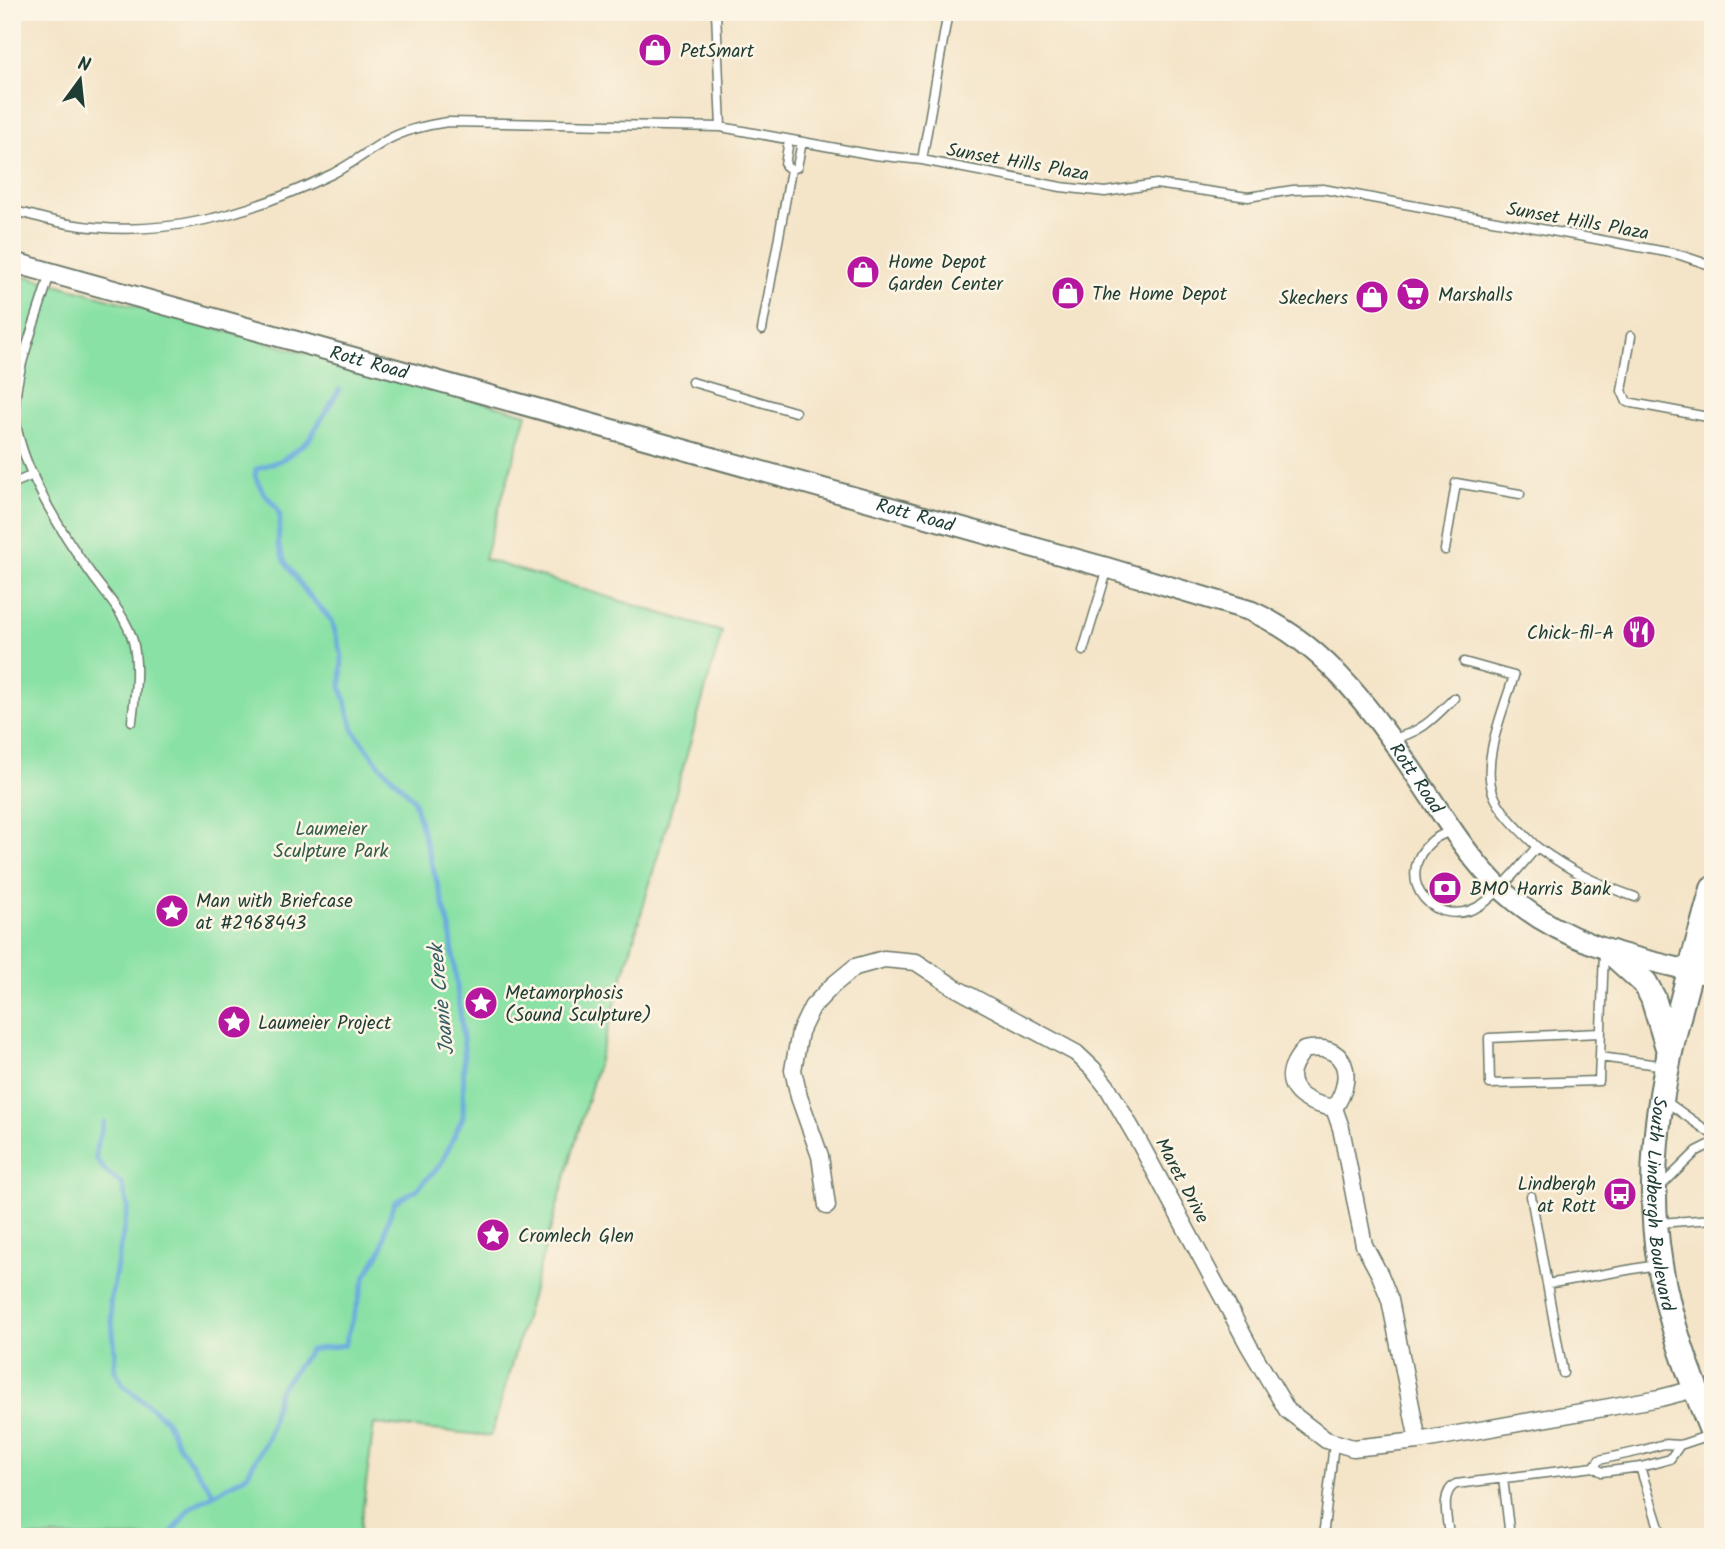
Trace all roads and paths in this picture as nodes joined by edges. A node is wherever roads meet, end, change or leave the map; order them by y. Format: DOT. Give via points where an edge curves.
graph roads {
  1 [pos="716,12"];
  2 [pos="948,12"];
  3 [pos="721,128"];
  4 [pos="789,140"];
  5 [pos="802,142"];
  6 [pos="922,160"];
  7 [pos="791,170"];
  8 [pos="12,210"];
  9 [pos="12,262"];
  10 [pos="1713,266"];
  11 [pos="50,273"];
  12 [pos="762,330"];
  13 [pos="1631,336"];
  14 [pos="692,382"];
  15 [pos="795,412"];
  16 [pos="1713,418"];
  17 [pos="33,475"];
  18 [pos="12,484"];
  19 [pos="1520,494"];
  20 [pos="1445,550"];
  21 [pos="1108,568"];
  22 [pos="1083,651"];
  23 [pos="1464,662"];
  24 [pos="1454,698"];
  25 [pos="132,721"];
  26 [pos="1390,739"];
  27 [pos="1453,830"];
  28 [pos="1537,847"];
  29 [pos="1500,888"];
  30 [pos="1712,892"];
  31 [pos="1635,897"];
  32 [pos="1608,951"];
  33 [pos="1702,974"];
  34 [pos="1600,1033"];
  35 [pos="1600,1057"];
  36 [pos="1668,1059"];
  37 [pos="1660,1097"];
  38 [pos="1334,1108"];
  39 [pos="1713,1135"];
  40 [pos="1713,1143"];
  41 [pos="1654,1192"];
  42 [pos="1531,1196"];
  43 [pos="827,1206"];
  44 [pos="1713,1219"];
  45 [pos="1656,1223"];
  46 [pos="1660,1265"];
  47 [pos="1547,1284"];
  48 [pos="1563,1373"];
  49 [pos="1695,1388"];
  50 [pos="1713,1433"];
  51 [pos="1418,1441"];
  52 [pos="1334,1444"];
  53 [pos="1680,1445"];
  54 [pos="1594,1467"];
  55 [pos="1640,1467"];
  56 [pos="1503,1478"];
  57 [pos="1323,1537"];
  58 [pos="1449,1537"];
  59 [pos="1510,1537"];
  60 [pos="1662,1537"];
  1 -- 3 [label="lane"];
  2 -- 6 [label="lane"];
  3 -- 4 [label="lane, Sunset Hills Plaza"];
  3 -- 8 [label="lane, Sunset Hills Plaza" via="448,122 398,135 284,197 191,224 119,229 69,225"];
  4 -- 5 [label="lane, Sunset Hills Plaza"];
  4 -- 7 [label="lane" via="785,165"];
  5 -- 6 [label="lane, Sunset Hills Plaza"];
  5 -- 7 [label="lane" via="797,167"];
  6 -- 10 [label="lane, Sunset Hills Plaza" via="1105,192 1156,184 1248,197 1323,189 1677,254"];
  7 -- 12 [label="lane"];
  9 -- 11 [label="street, Rott Road"];
  11 -- 17 [label="lane" via="24,358 15,410"];
  11 -- 21 [label="street, Rott Road"];
  13 -- 16 [label="lane" via="1622,391 1627,402"];
  14 -- 15 [label="lane"];
  17 -- 18 [label="lane"];
  17 -- 25 [label="lane" via="75,552 128,626 135,664"];
  19 -- 20 [label="lane" via="1456,483"];
  21 -- 22 [label="lane"];
  21 -- 26 [label="street, Rott Road" via="1227,603 1283,628 1335,669"];
  23 -- 28 [label="lane" via="1514,676 1490,759 1489,778 1501,807"];
  24 -- 26 [label="lane" via="1429,724"];
  26 -- 27 [label="street, Rott Road"];
  27 -- 29 [label="street, Rott Road"];
  27 -- 29 [label="lane" via="1434,839 1418,863 1419,894 1435,908 1456,912 1483,903"];
  28 -- 29 [label="lane"];
  28 -- 31 [label="lane" via="1570,871"];
  29 -- 32 [label="street, Rott Road" via="1555,927"];
  30 -- 33 [label="main road, South Lindbergh Boulevard"];
  32 -- 33 [label="street, Rott Road"];
  32 -- 34 [label="lane"];
  32 -- 36 [label="main road" via="1644,983 1653,998"];
  33 -- 36 [label="main road, South Lindbergh Boulevard"];
  34 -- 35 [label="lane"];
  34 -- 35 [label="lane" via="1489,1038 1490,1084 1599,1081"];
  35 -- 36 [label="lane"];
  36 -- 37 [label="main road, South Lindbergh Boulevard"];
  37 -- 39 [label="lane"];
  37 -- 41 [label="main road, South Lindbergh Boulevard"];
  38 -- 51 [label="street" via="1364,1245 1390,1300"];
  40 -- 41 [label="lane" via="1697,1151"];
  41 -- 45 [label="main road, South Lindbergh Boulevard"];
  42 -- 47 [label="lane"];
  43 -- 52 [label="street, Maret Drive" via="820,1156 793,1070 800,1032 812,1007 856,967 884,959 916,962 1076,1053 1093,1069 1137,1138 1287,1410"];
  44 -- 45 [label="lane"];
  45 -- 46 [label="main road, South Lindbergh Boulevard"];
  46 -- 47 [label="lane"];
  46 -- 49 [label="main road, South Lindbergh Boulevard"];
  47 -- 48 [label="lane"];
  49 -- 50 [label="main road, South Lindbergh Boulevard"];
  49 -- 51 [label="street"];
  50 -- 53 [label="lane"];
  51 -- 52 [label="street" via="1353,1448"];
  52 -- 57 [label="lane"];
  53 -- 54 [label="lane" via="1664,1444 1599,1460"];
  53 -- 55 [label="lane" via="1670,1459"];
  54 -- 55 [label="lane" via="1602,1472"];
  54 -- 56 [label="lane"];
  55 -- 60 [label="lane"];
  56 -- 58 [label="lane" via="1450,1487 1446,1496"];
  56 -- 59 [label="lane"];
}
